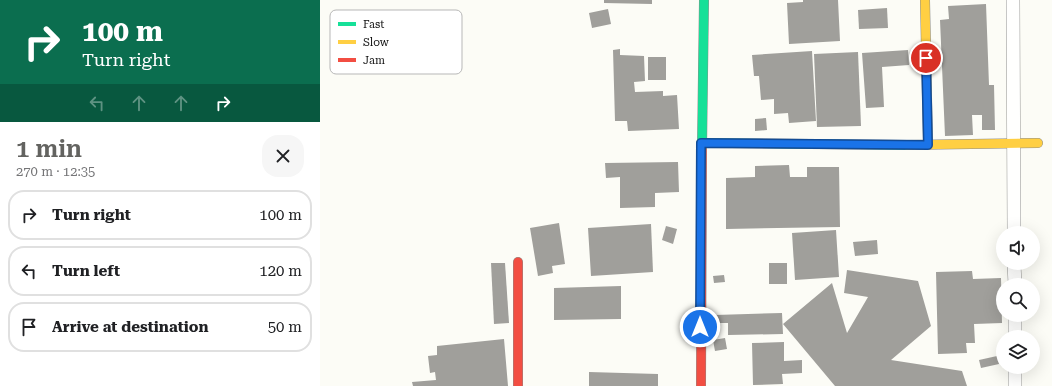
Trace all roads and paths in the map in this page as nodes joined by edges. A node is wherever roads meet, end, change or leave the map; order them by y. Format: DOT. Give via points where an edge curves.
graph roads {
  1 [pos="704,0"];
  2 [pos="925,0"];
  3 [pos="1013,0"];
  4 [pos="701,143"];
  5 [pos="1038,143"];
  6 [pos="1013,144"];
  7 [pos="928,145"];
  8 [pos="1014,226"];
  9 [pos="518,262"];
  10 [pos="1015,374"];
  11 [pos="518,386"];
  12 [pos="701,386"];
  13 [pos="1015,386"];
  1 -- 4 [label="street"];
  2 -- 7 [label="street"];
  3 -- 6 [label="street"];
  4 -- 7 [label="street"];
  4 -- 12 [label="street"];
  5 -- 6 [label="street"];
  6 -- 7 [label="street"];
  6 -- 8 [label="street"];
  9 -- 11 [label="street"];
  10 -- 13 [label="street"];
}
